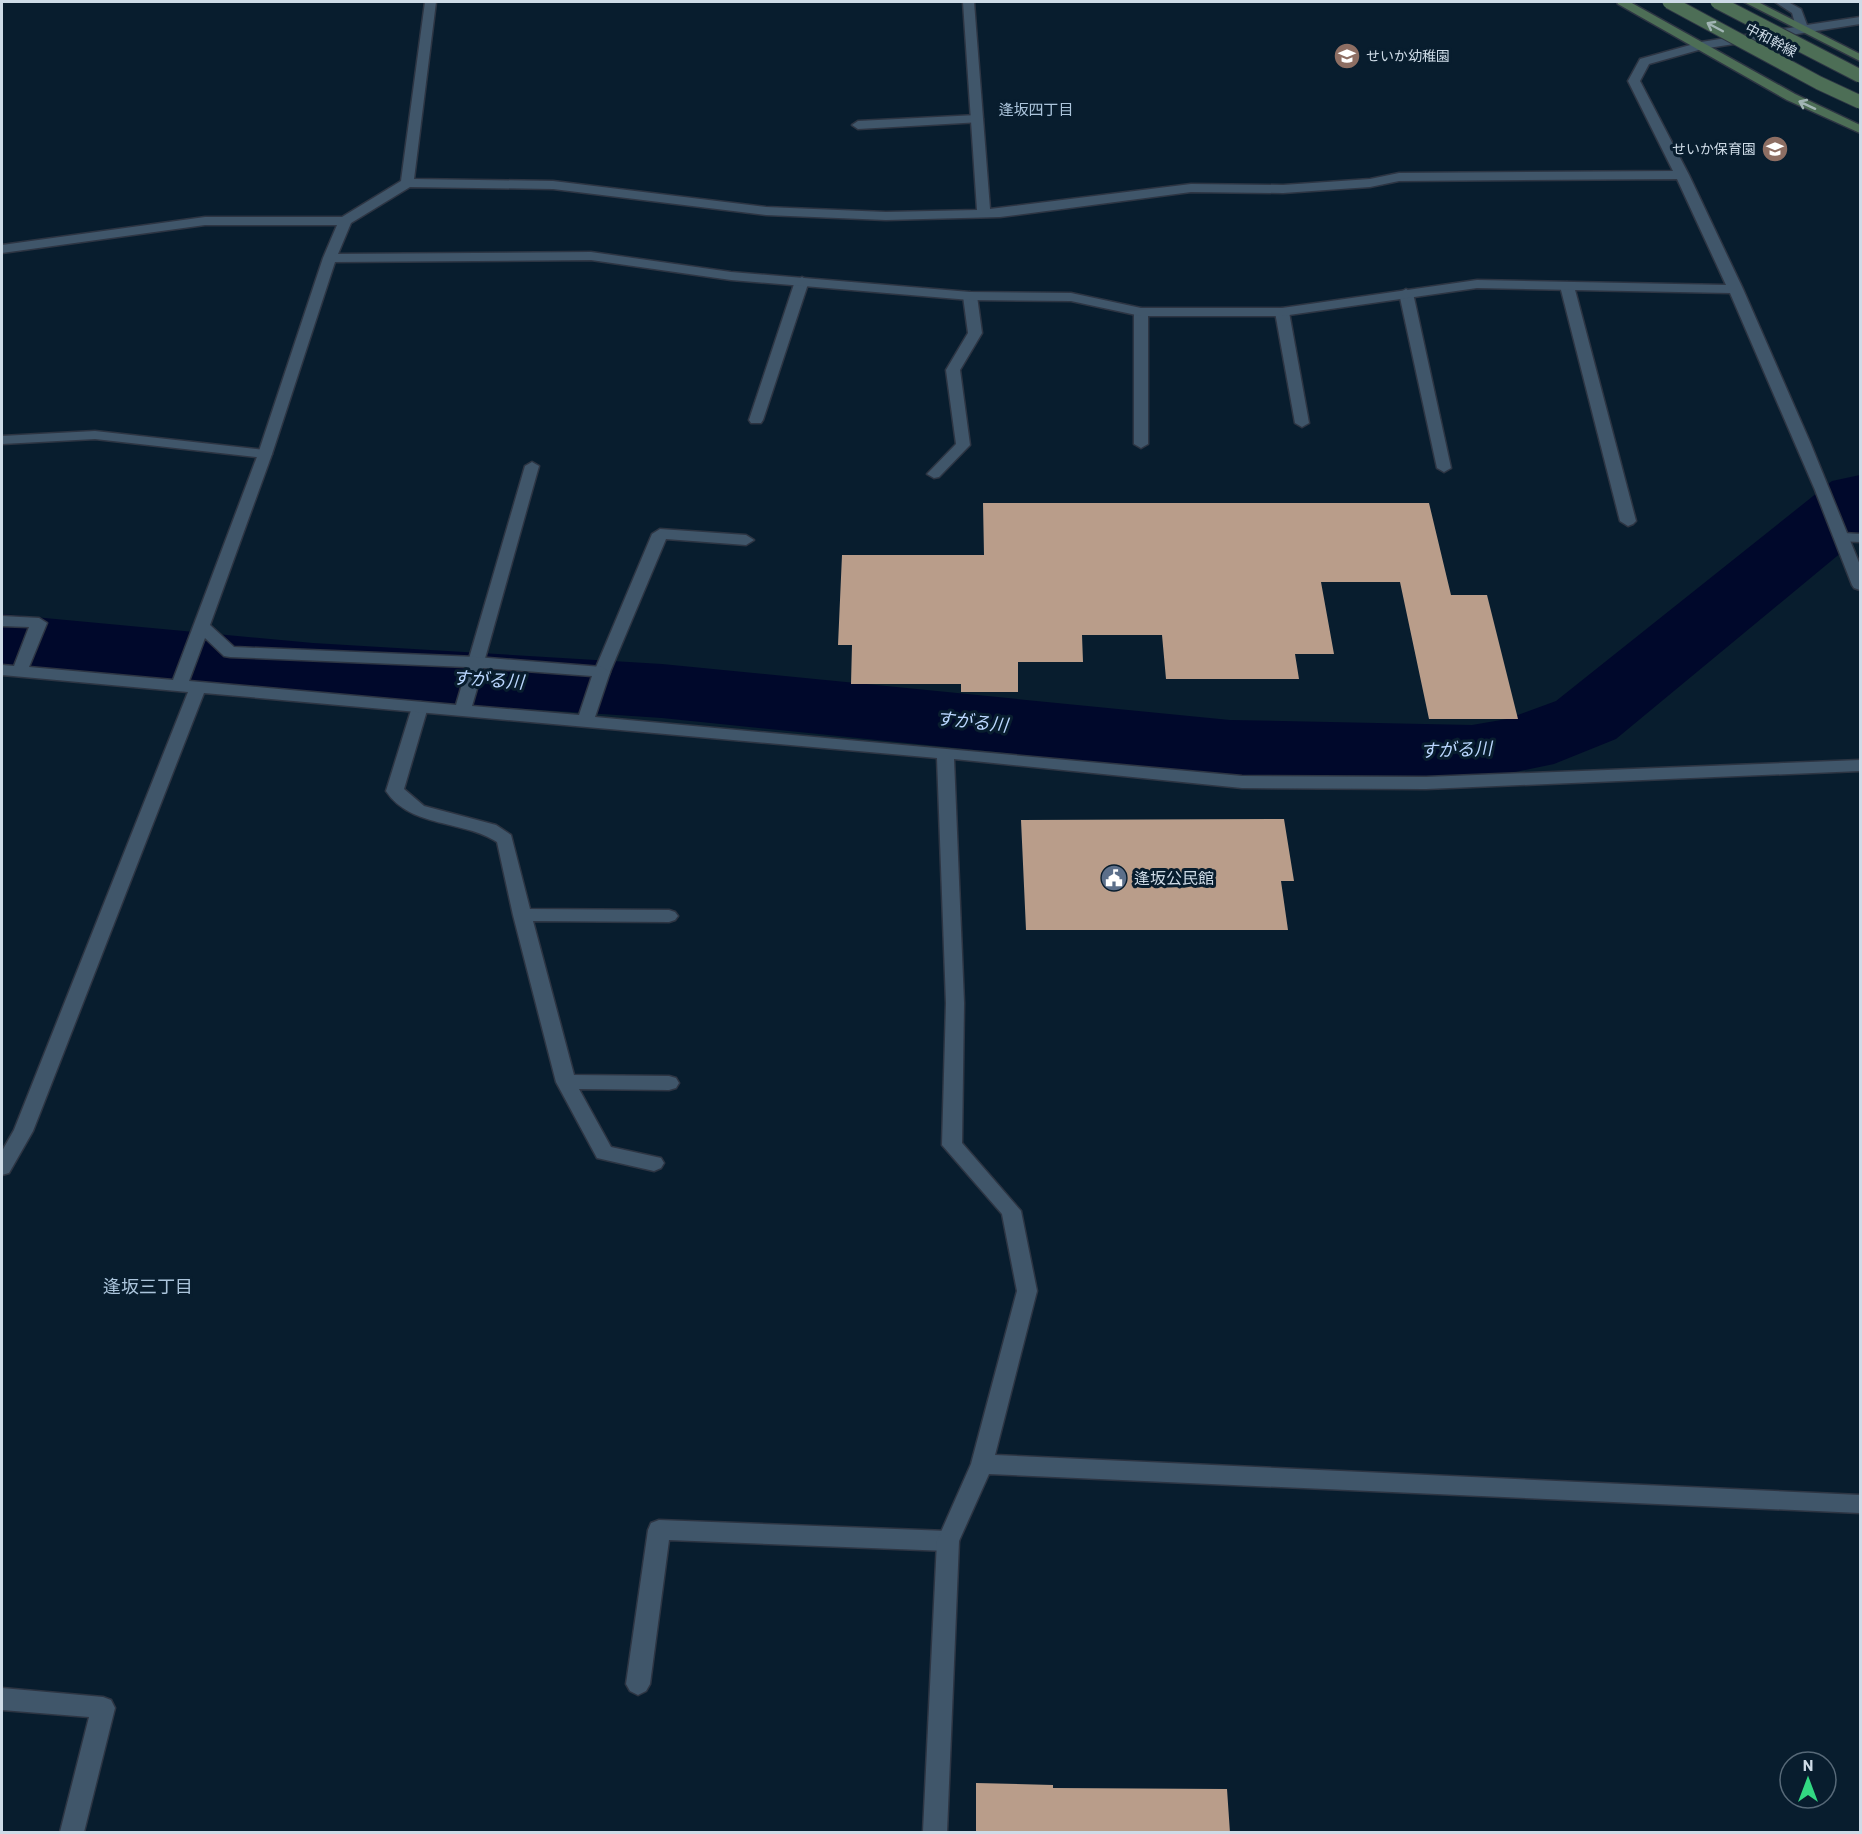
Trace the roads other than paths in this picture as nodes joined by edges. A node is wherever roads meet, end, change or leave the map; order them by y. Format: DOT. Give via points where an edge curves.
graph roads {
  1 [pos="430,2"];
  2 [pos="968,2"];
  3 [pos="1622,2"];
  4 [pos="1669,2"];
  5 [pos="1717,2"];
  6 [pos="1750,2"];
  7 [pos="1780,2"];
  8 [pos="1860,20"];
  9 [pos="1802,29"];
  10 [pos="1701,46"];
  11 [pos="1860,58"];
  12 [pos="1860,76"];
  13 [pos="1860,102"];
  14 [pos="976,119"];
  15 [pos="858,125"];
  16 [pos="1860,129"];
  17 [pos="1683,175"];
  18 [pos="407,183"];
  19 [pos="984,214"];
  20 [pos="345,221"];
  21 [pos="2,249"];
  22 [pos="330,258"];
  23 [pos="801,281"];
  24 [pos="1567,286"];
  25 [pos="1736,289"];
  26 [pos="1406,293"];
  27 [pos="970,296"];
  28 [pos="1141,312"];
  29 [pos="1282,312"];
  30 [pos="756,420"];
  31 [pos="1302,423"];
  32 [pos="2,440"];
  33 [pos="1141,444"];
  34 [pos="265,454"];
  35 [pos="532,466"];
  36 [pos="1444,468"];
  37 [pos="934,474"];
  38 [pos="1628,521"];
  39 [pos="1843,538"];
  40 [pos="1860,538"];
  41 [pos="746,540"];
  42 [pos="1860,585"];
  43 [pos="2,621"];
  44 [pos="202,627"];
  45 [pos="22,664"];
  46 [pos="475,667"];
  47 [pos="2,670"];
  48 [pos="601,674"];
  49 [pos="179,686"];
  50 [pos="198,688"];
  51 [pos="465,703"];
  52 [pos="420,707"];
  53 [pos="585,722"];
  54 [pos="945,753"];
  55 [pos="1860,765"];
  56 [pos="522,915"];
  57 [pos="669,916"];
  58 [pos="566,1082"];
  59 [pos="669,1083"];
  60 [pos="654,1163"];
  61 [pos="2,1168"];
  62 [pos="982,1464"];
  63 [pos="1860,1504"];
  64 [pos="948,1542"];
  65 [pos="638,1684"];
  66 [pos="2,1699"];
  67 [pos="72,1833"];
  68 [pos="934,1833"];
  1 -- 18 [label="street"];
  2 -- 14 [label="street"];
  3 -- 10 [label="main road"];
  13 -- 4 [label="main road, 中和幹線, one-way, bridge"];
  5 -- 12 [label="main road, 中和幹線, bridge"];
  6 -- 9 [label="main road"];
  7 -- 9 [label="street" via="1797,11"];
  8 -- 9 [label="street"];
  9 -- 10 [label="street"];
  9 -- 11 [label="main road"];
  16 -- 10 [label="main road, one-way" via="1791,97"];
  10 -- 17 [label="street" via="1644,62 1634,81"];
  14 -- 15 [label="street"];
  14 -- 19 [label="street"];
  17 -- 19 [label="street" via="1399,177 1283,189 1191,188"];
  17 -- 25 [label="street"];
  18 -- 19 [label="street" via="553,185 766,211 886,216"];
  18 -- 20 [label="street"];
  20 -- 21 [label="street" via="206,221"];
  20 -- 22 [label="street"];
  22 -- 23 [label="street" via="591,256 731,276"];
  22 -- 34 [label="street"];
  23 -- 27 [label="street"];
  23 -- 30 [label="street"];
  24 -- 25 [label="street"];
  24 -- 26 [label="street" via="1477,284"];
  24 -- 38 [label="street"];
  25 -- 39 [label="street"];
  26 -- 29 [label="street"];
  26 -- 36 [label="street"];
  27 -- 28 [label="street" via="1071,297"];
  27 -- 37 [label="street" via="975,333 953,370 963,445"];
  28 -- 29 [label="street"];
  28 -- 33 [label="street"];
  29 -- 31 [label="street"];
  32 -- 34 [label="street" via="95,435"];
  34 -- 44 [label="street"];
  35 -- 46 [label="street"];
  39 -- 40 [label="street"];
  39 -- 42 [label="street"];
  41 -- 48 [label="street" via="660,534"];
  43 -- 45 [label="street" via="39,623"];
  44 -- 46 [label="street" via="230,652"];
  44 -- 49 [label="street"];
  45 -- 47 [label="street"];
  45 -- 49 [label="street"];
  46 -- 48 [label="street"];
  46 -- 51 [label="street"];
  48 -- 53 [label="street"];
  49 -- 50 [label="street"];
  50 -- 52 [label="street"];
  50 -- 61 [label="street" via="23,1131"];
  51 -- 52 [label="street"];
  51 -- 53 [label="street"];
  52 -- 56 [label="street" via="395,791 418,810 490,829 505,839"];
  53 -- 54 [label="street"];
  54 -- 55 [label="street" via="1242,782 1426,783"];
  54 -- 62 [label="street" via="955,1003 952,1145 1011,1211 1027,1291"];
  56 -- 57 [label="street"];
  56 -- 58 [label="street"];
  58 -- 59 [label="street"];
  58 -- 60 [label="street" via="604,1153"];
  62 -- 63 [label="street"];
  62 -- 64 [label="street"];
  64 -- 65 [label="street" via="659,1530"];
  64 -- 68 [label="street"];
  66 -- 67 [label="street" via="103,1708"];
}
